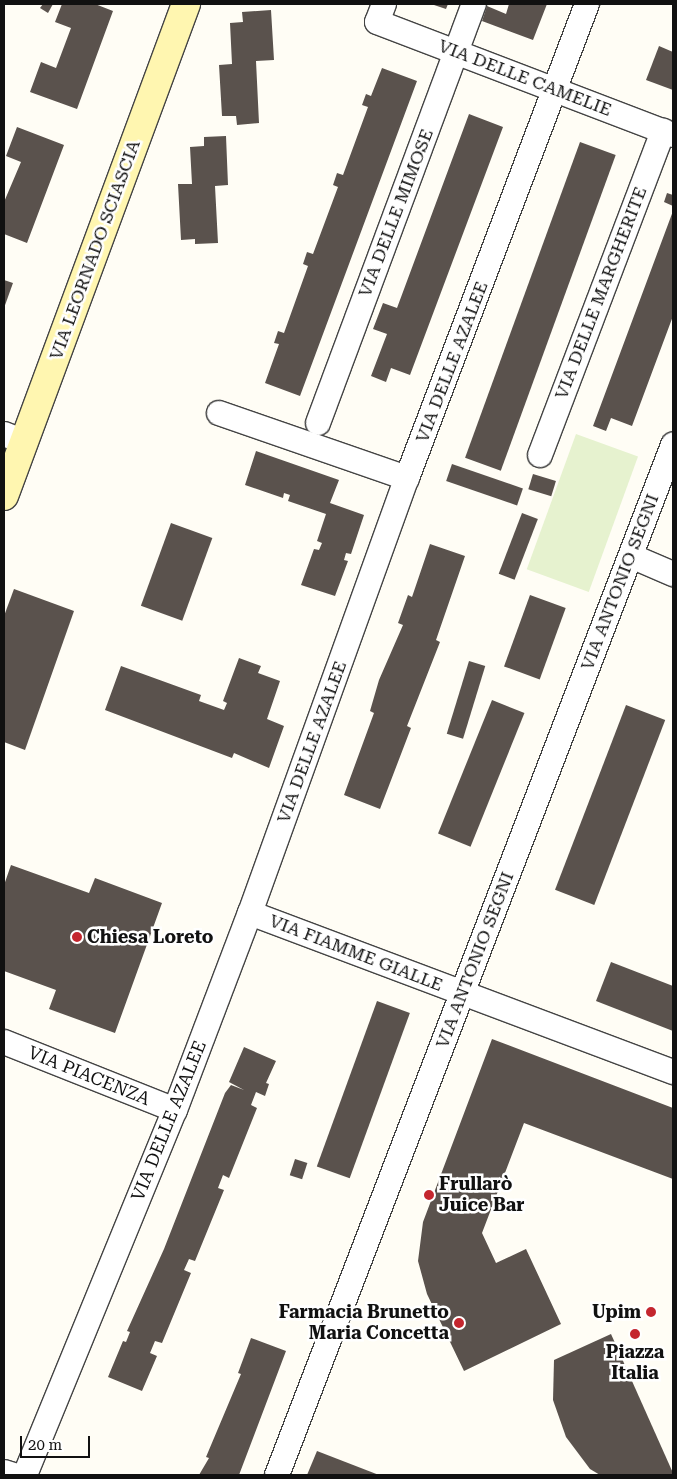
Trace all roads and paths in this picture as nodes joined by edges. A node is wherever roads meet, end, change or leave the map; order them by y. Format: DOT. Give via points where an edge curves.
graph roads {
  1 [pos="186,4"];
  2 [pos="474,4"];
  3 [pos="587,4"];
  4 [pos="380,13"];
  5 [pos="456,52"];
  6 [pos="555,90"];
  7 [pos="668,133"];
  8 [pos="219,413"];
  9 [pos="318,423"];
  10 [pos="14,438"];
  11 [pos="673,445"];
  12 [pos="540,455"];
  13 [pos="407,478"];
  14 [pos="4,496"];
  15 [pos="630,556"];
  16 [pos="673,574"];
  17 [pos="250,913"];
  18 [pos="462,992"];
  19 [pos="4,1042"];
  20 [pos="673,1072"];
  21 [pos="175,1110"];
  22 [pos="4,1472"];
  23 [pos="14,1475"];
  24 [pos="25,1475"];
  25 [pos="277,1475"];
  1 -- 10 [label="street, VIA LEORNADO SCIASCIA"];
  2 -- 5 [label="street, VIA DELLE MIMOSE"];
  3 -- 6 [label="street, VIA DELLE AZALEE"];
  4 -- 5 [label="street, VIA DELLE CAMELIE"];
  5 -- 6 [label="street, VIA DELLE CAMELIE"];
  5 -- 9 [label="street, VIA DELLE MIMOSE"];
  6 -- 7 [label="street, VIA DELLE CAMELIE"];
  6 -- 13 [label="street, VIA DELLE AZALEE"];
  7 -- 12 [label="street, VIA DELLE MARGHERITE"];
  8 -- 13 [label="street"];
  10 -- 14 [label="street, VIA LEORNADO SCIASCIA"];
  11 -- 15 [label="street, VIA ANTONIO SEGNI"];
  13 -- 17 [label="street, VIA DELLE AZALEE"];
  15 -- 16 [label="street"];
  15 -- 18 [label="street, VIA ANTONIO SEGNI"];
  17 -- 18 [label="street, VIA FIAMME GIALLE"];
  17 -- 21 [label="street, VIA DELLE AZALEE"];
  18 -- 20 [label="street, VIA FIAMME GIALLE"];
  18 -- 25 [label="street, VIA ANTONIO SEGNI"];
  19 -- 21 [label="street, VIA PIACENZA"];
  21 -- 24 [label="street, VIA DELLE AZALEE"];
  22 -- 23 [label="street"];
}
